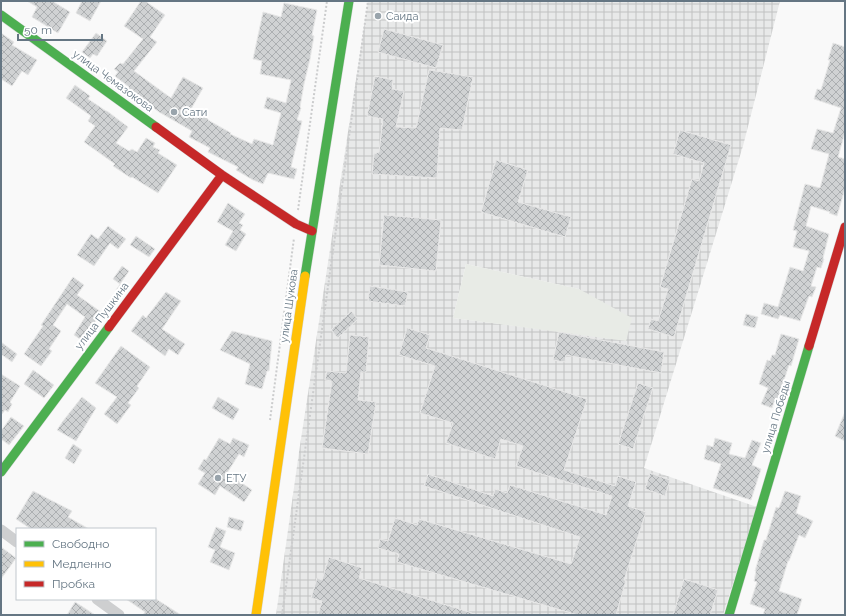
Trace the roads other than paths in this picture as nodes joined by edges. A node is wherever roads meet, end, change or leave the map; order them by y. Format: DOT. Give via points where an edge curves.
graph roads {
  1 [pos="349,1"];
  2 [pos="1,15"];
  3 [pos="222,175"];
  4 [pos="845,226"];
  5 [pos="312,231"];
  6 [pos="1,472"];
  7 [pos="1,530"];
  8 [pos="16,541"];
  9 [pos="98,600"];
  10 [pos="119,615"];
  11 [pos="256,615"];
  12 [pos="729,615"];
  1 -- 5 [label="street, улица Шукова"];
  2 -- 3 [label="street, улица Чемазокова"];
  3 -- 5 [label="street, улица Чемазокова" via="296,224"];
  3 -- 6 [label="street, улица Пушкина"];
  4 -- 12 [label="street, улица Победы"];
  5 -- 11 [label="street, улица Шукова"];
  7 -- 8 [label="street"];
  9 -- 10 [label="street"];
}
